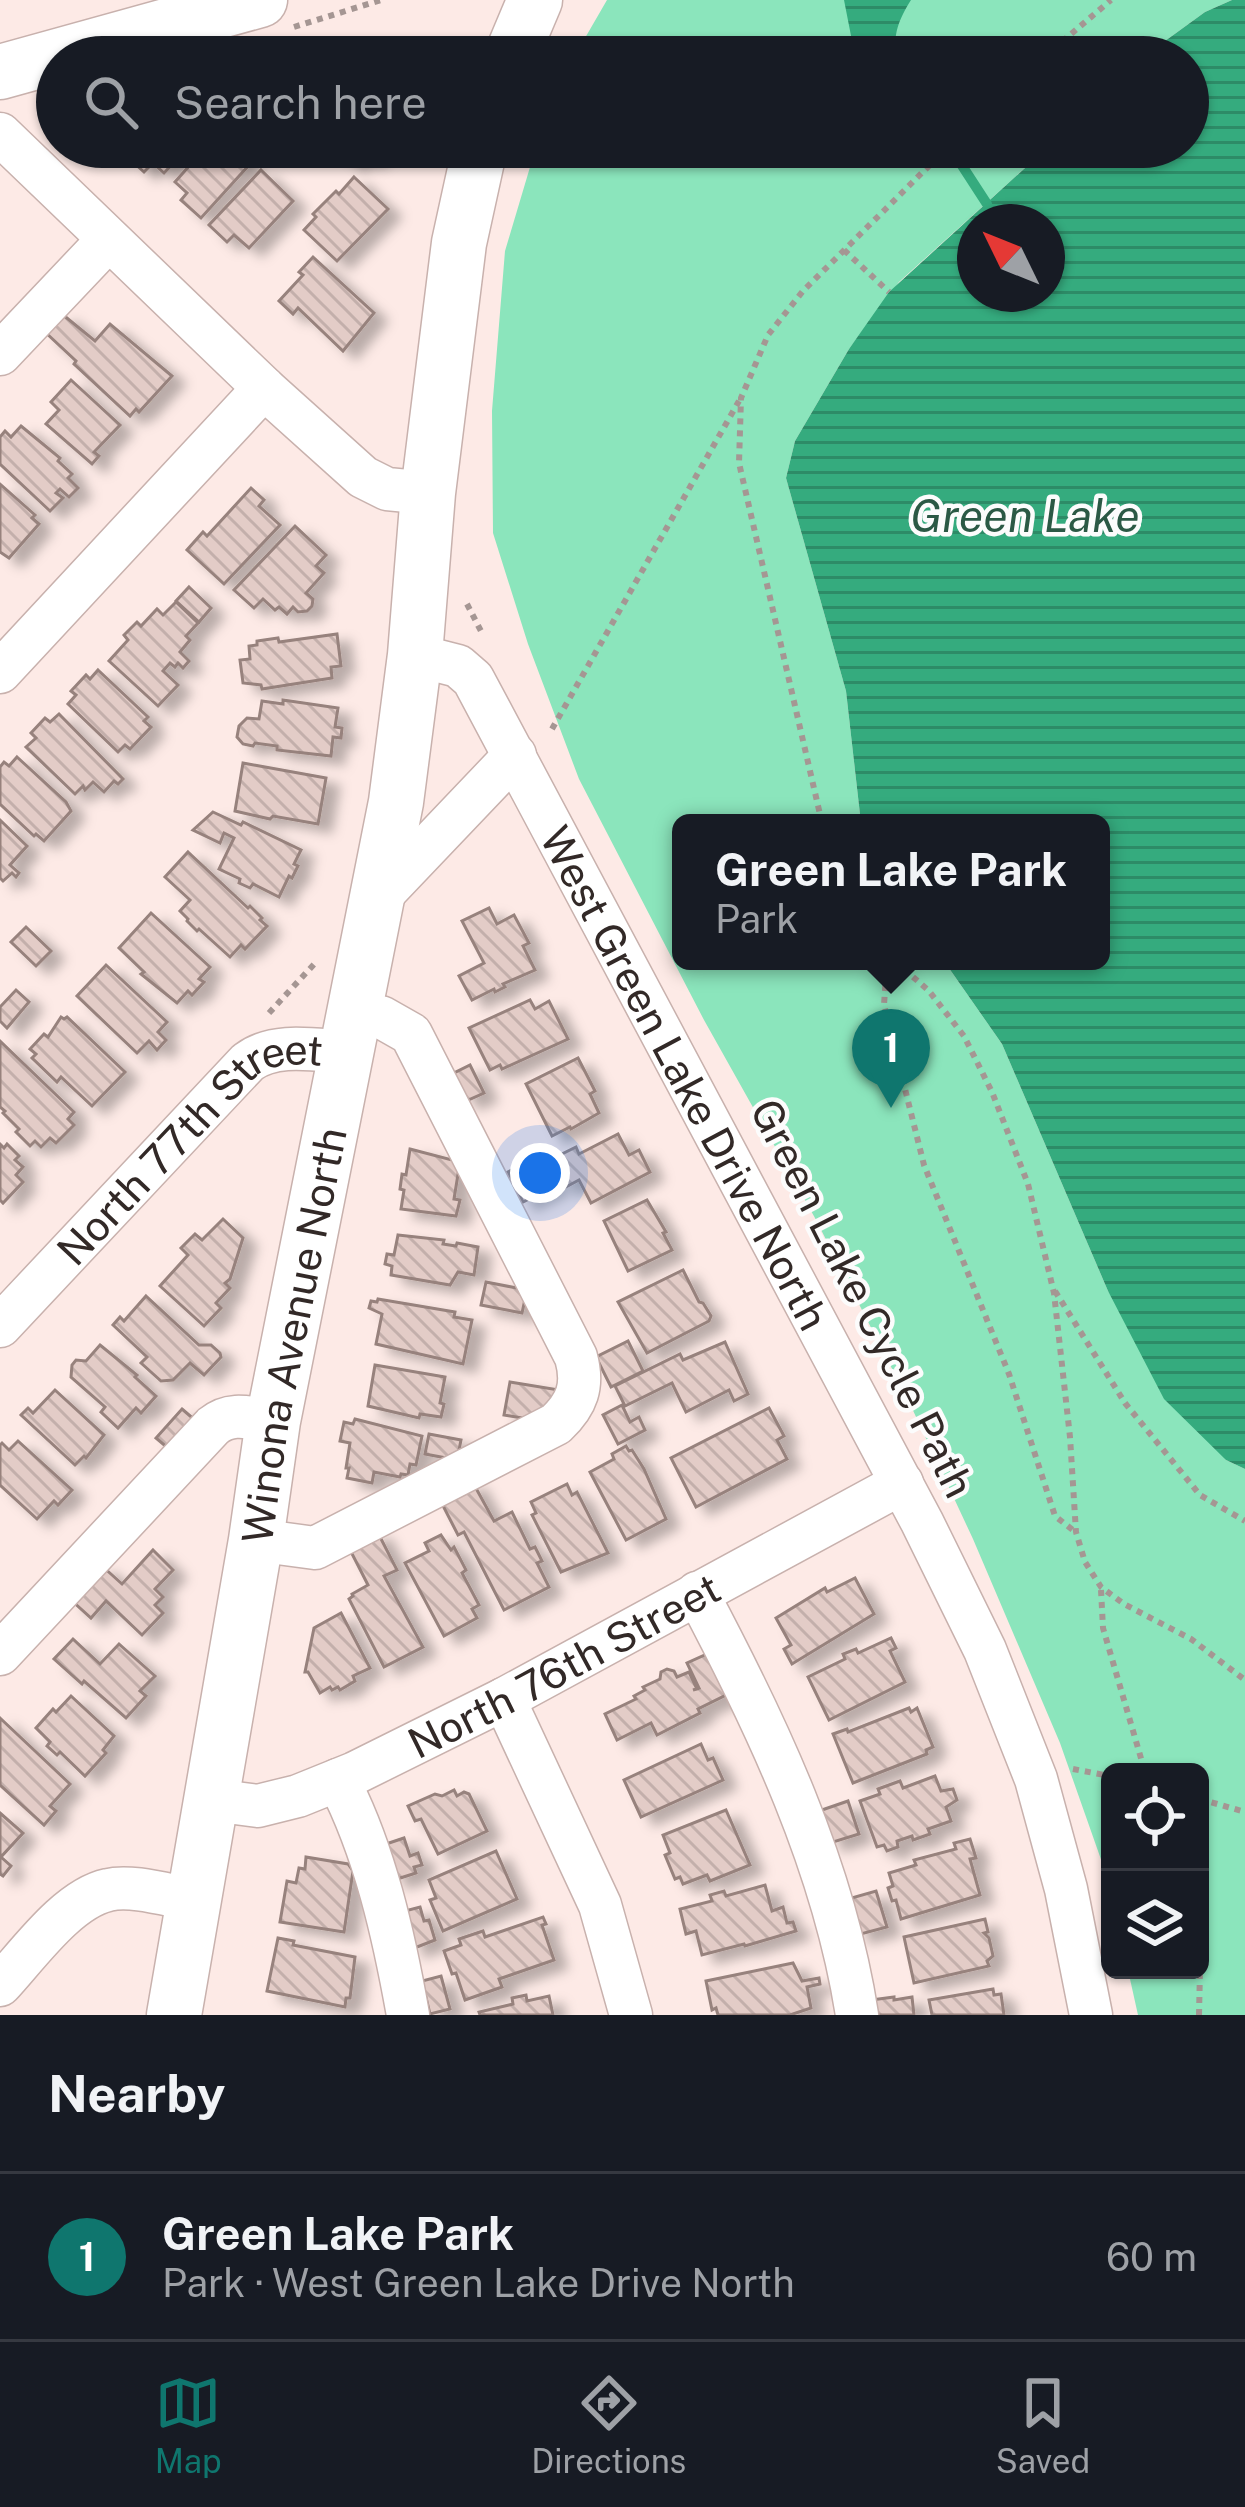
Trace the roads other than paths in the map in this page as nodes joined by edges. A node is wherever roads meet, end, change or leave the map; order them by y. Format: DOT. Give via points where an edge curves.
graph roads {
  1 [pos="260,0"];
  2 [pos="535,0"];
  3 [pos="194,9"];
  4 [pos="111,36"];
  5 [pos="520,36"];
  6 [pos="36,60"];
  7 [pos="0,72"];
  8 [pos="0,134"];
  9 [pos="475,168"];
  10 [pos="108,240"];
  11 [pos="0,354"];
  12 [pos="264,388"];
  13 [pos="428,493"];
  14 [pos="415,655"];
  15 [pos="0,672"];
  16 [pos="514,755"];
  17 [pos="376,901"];
  18 [pos="350,1033"];
  19 [pos="0,1326"];
  20 [pos="273,1421"];
  21 [pos="902,1483"];
  22 [pos="256,1540"];
  23 [pos="697,1593"];
  24 [pos="0,1654"];
  25 [pos="504,1699"];
  26 [pos="338,1780"];
  27 [pos="212,1800"];
  28 [pos="195,1900"];
  29 [pos="0,1985"];
  30 [pos="174,2015"];
  31 [pos="409,2015"];
  32 [pos="631,2015"];
  33 [pos="857,2015"];
  34 [pos="1091,2015"];
  1 -- 3 [label="main road"];
  2 -- 5 [label="main road"];
  3 -- 4 [label="main road"];
  6 -- 7 [label="main road"];
  8 -- 10 [label="street"];
  9 -- 13 [label="main road"];
  10 -- 11 [label="street"];
  10 -- 12 [label="street"];
  12 -- 13 [label="street" via="364,477 387,489"];
  12 -- 15 [label="street"];
  13 -- 14 [label="main road"];
  14 -- 16 [label="street, West Green Lake Drive North" via="467,672"];
  14 -- 17 [label="main road, Winona Avenue North"];
  16 -- 17 [label="street"];
  16 -- 21 [label="street, West Green Lake Drive North"];
  17 -- 18 [label="main road, Winona Avenue North"];
  18 -- 19 [label="street, North 77th Street" via="248,1062"];
  18 -- 20 [label="main road, Winona Avenue North"];
  18 -- 22 [label="street, North 77th Street" via="382,1017 411,1034 576,1358 578,1394 556,1424 315,1547"];
  20 -- 22 [label="main road, Winona Avenue North"];
  20 -- 24 [label="street" via="232,1415 213,1426"];
  21 -- 23 [label="street, North 76th Street"];
  21 -- 34 [label="street, West Green Lake Drive North" via="985,1649 1036,1779"];
  22 -- 27 [label="main road, Winona Avenue North"];
  23 -- 25 [label="street, North 76th Street"];
  23 -- 33 [label="street" via="804,1816"];
  25 -- 26 [label="street, North 76th Street"];
  25 -- 32 [label="street" via="600,1905"];
  26 -- 27 [label="street, North 76th Street" via="258,1806"];
  26 -- 31 [label="street" via="391,1932"];
  27 -- 28 [label="main road, Winona Avenue North"];
  28 -- 29 [label="street" via="109,1890 74,1906"];
  28 -- 30 [label="main road, Winona Avenue North"];
}
